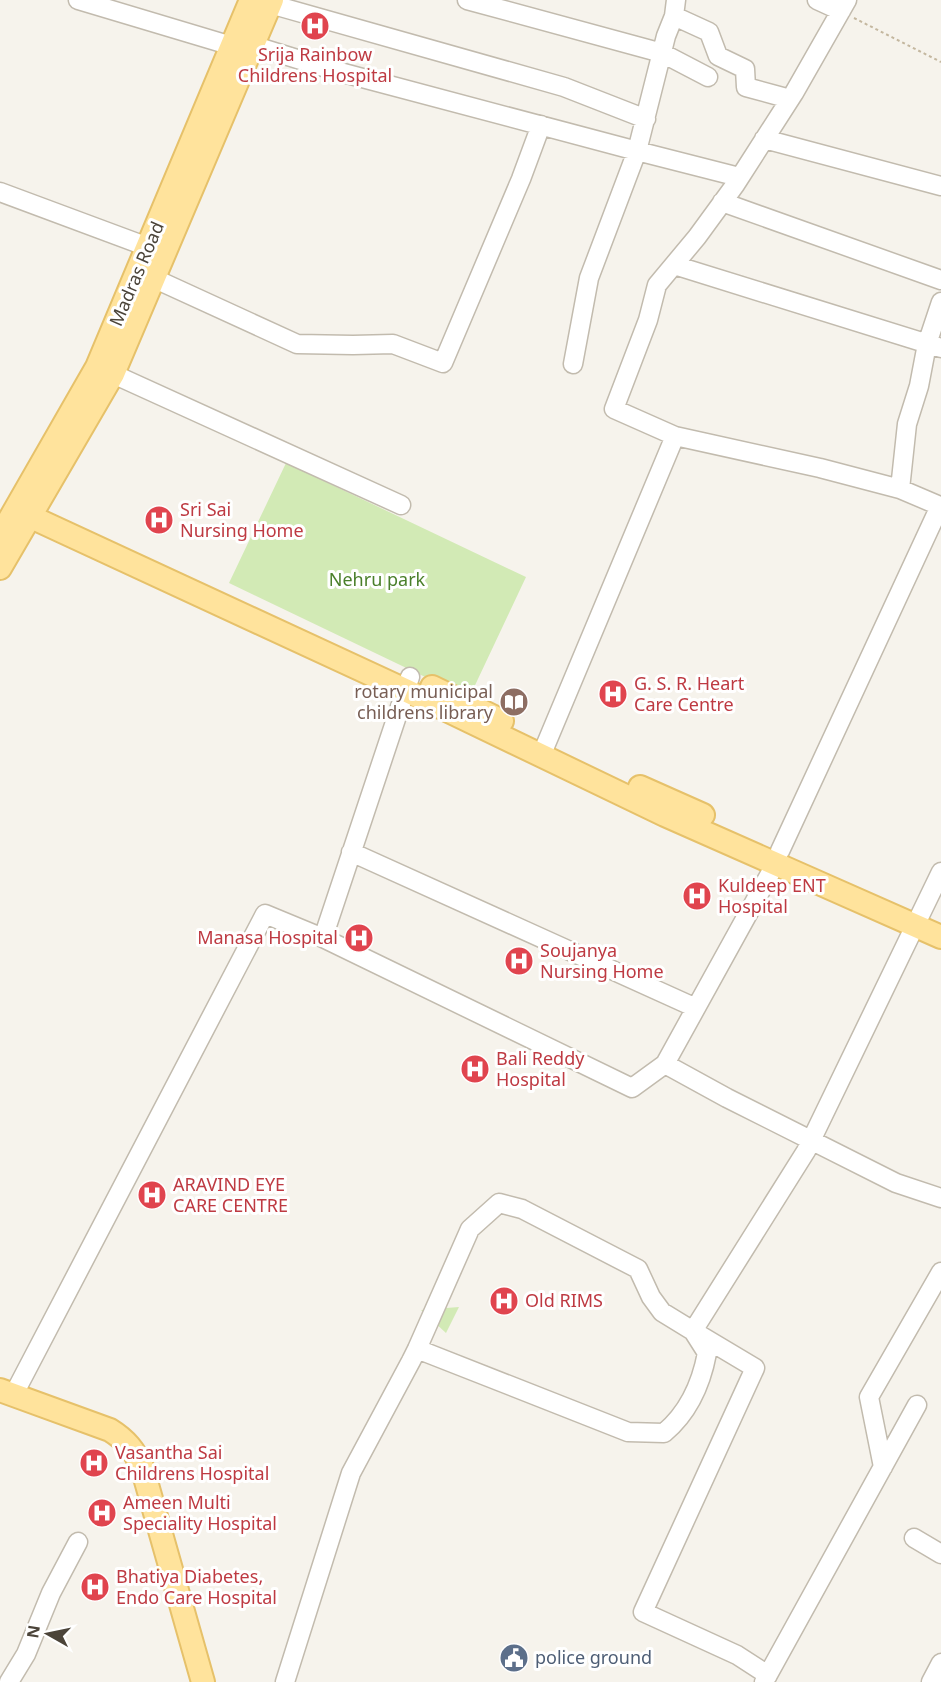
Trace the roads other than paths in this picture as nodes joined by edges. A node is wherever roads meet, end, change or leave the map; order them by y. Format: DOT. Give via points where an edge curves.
graph roads {
  1 [pos="78,0"];
  2 [pos="467,0"];
  3 [pos="817,0"];
  4 [pos="264,1"];
  5 [pos="844,6"];
  6 [pos="675,8"];
  7 [pos="242,46"];
  8 [pos="662,52"];
  9 [pos="708,77"];
  10 [pos="790,99"];
  11 [pos="646,119"];
  12 [pos="541,126"];
  13 [pos="764,140"];
  14 [pos="637,151"];
  15 [pos="739,177"];
  16 [pos="941,186"];
  17 [pos="0,192"];
  18 [pos="722,202"];
  19 [pos="148,247"];
  20 [pos="674,265"];
  21 [pos="153,278"];
  22 [pos="941,280"];
  23 [pos="941,302"];
  24 [pos="934,346"];
  25 [pos="573,364"];
  26 [pos="105,370"];
  27 [pos="675,436"];
  28 [pos="900,489"];
  29 [pos="401,505"];
  30 [pos="940,506"];
  31 [pos="26,508"];
  32 [pos="0,536"];
  33 [pos="0,568"];
  34 [pos="407,683"];
  35 [pos="543,749"];
  36 [pos="351,852"];
  37 [pos="778,857"];
  38 [pos="941,872"];
  39 [pos="926,920"];
  40 [pos="941,938"];
  41 [pos="323,939"];
  42 [pos="696,1008"];
  43 [pos="665,1064"];
  44 [pos="811,1140"];
  45 [pos="941,1198"];
  46 [pos="941,1272"];
  47 [pos="693,1331"];
  48 [pos="417,1349"];
  49 [pos="7,1392"];
  50 [pos="918,1405"];
  51 [pos="883,1467"];
  52 [pos="915,1538"];
  53 [pos="78,1542"];
  54 [pos="941,1554"];
  55 [pos="941,1664"];
  56 [pos="766,1679"];
  57 [pos="9,1682"];
  58 [pos="203,1682"];
  59 [pos="285,1682"];
  60 [pos="931,1682"];
  1 -- 7 [label="street"];
  2 -- 8 [label="street"];
  3 -- 5 [label="street"];
  4 -- 7 [label="main road"];
  4 -- 11 [label="street" via="564,87"];
  5 -- 10 [label="street"];
  6 -- 8 [label="street"];
  6 -- 10 [label="street" via="709,32 718,56 745,69 746,87"];
  7 -- 12 [label="street"];
  7 -- 19 [label="main road, Madras Road"];
  7 -- 21 [label="main road"];
  8 -- 9 [label="street"];
  8 -- 11 [label="street"];
  10 -- 13 [label="street"];
  11 -- 14 [label="street"];
  12 -- 14 [label="street"];
  12 -- 21 [label="street" via="443,363 393,344 297,344"];
  13 -- 15 [label="street"];
  13 -- 16 [label="street"];
  14 -- 15 [label="street"];
  14 -- 25 [label="street" via="589,278"];
  15 -- 18 [label="street"];
  17 -- 19 [label="street"];
  18 -- 20 [label="street"];
  18 -- 22 [label="street"];
  19 -- 26 [label="main road, Madras Road"];
  20 -- 24 [label="street"];
  20 -- 27 [label="street" via="657,285 614,409"];
  21 -- 26 [label="main road"];
  23 -- 24 [label="street"];
  24 -- 28 [label="street" via="907,424"];
  26 -- 29 [label="street"];
  26 -- 31 [label="main road, Madras Road"];
  27 -- 28 [label="street"];
  27 -- 35 [label="street"];
  28 -- 30 [label="street"];
  30 -- 37 [label="street"];
  31 -- 32 [label="main road, Madras Road"];
  31 -- 33 [label="main road"];
  31 -- 34 [label="main road"];
  34 -- 35 [label="main road" via="468,703"];
  34 -- 36 [label="street"];
  35 -- 37 [label="main road"];
  36 -- 41 [label="street"];
  36 -- 42 [label="street"];
  37 -- 39 [label="main road"];
  37 -- 42 [label="street"];
  38 -- 39 [label="street"];
  39 -- 40 [label="main road"];
  39 -- 44 [label="street"];
  41 -- 43 [label="street" via="632,1088"];
  41 -- 49 [label="street" via="265,914"];
  42 -- 43 [label="street"];
  43 -- 44 [label="street"];
  44 -- 45 [label="street" via="896,1184"];
  44 -- 47 [label="street"];
  46 -- 51 [label="street" via="869,1397"];
  47 -- 48 [label="street" via="707,1353 703,1375 681,1419 664,1433 628,1432"];
  47 -- 48 [label="street" via="662,1312 638,1269 522,1209 499,1203 470,1229"];
  47 -- 56 [label="street" via="755,1368 643,1612 737,1656"];
  48 -- 59 [label="street" via="351,1473"];
  49 -- 58 [label="main road" via="110,1430 135,1451"];
  50 -- 51 [label="street"];
  51 -- 56 [label="street"];
  52 -- 54 [label="street"];
  53 -- 57 [label="street"];
  55 -- 60 [label="street"];
}
